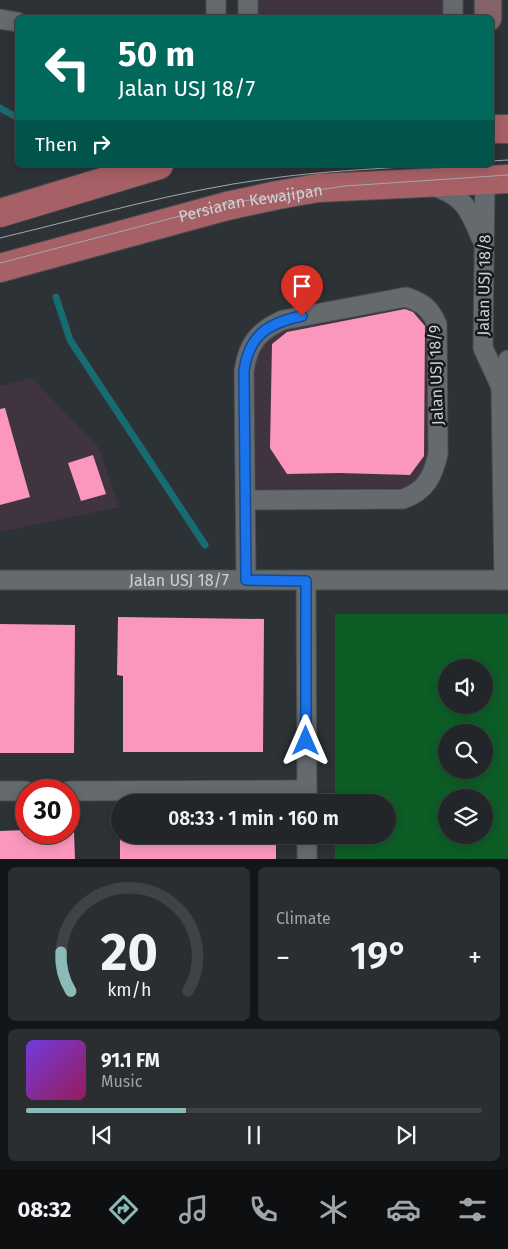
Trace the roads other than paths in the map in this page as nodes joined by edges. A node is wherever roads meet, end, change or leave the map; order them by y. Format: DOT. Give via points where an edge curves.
graph roads {
  1 [pos="216,0"];
  2 [pos="248,0"];
  3 [pos="453,0"];
  4 [pos="488,0"];
  5 [pos="216,15"];
  6 [pos="248,15"];
  7 [pos="453,15"];
  8 [pos="488,15"];
  9 [pos="0,19"];
  10 [pos="15,22"];
  11 [pos="508,129"];
  12 [pos="494,130"];
  13 [pos="152,167"];
  14 [pos="493,174"];
  15 [pos="424,183"];
  16 [pos="0,213"];
  17 [pos="485,246"];
  18 [pos="0,268"];
  19 [pos="508,360"];
  20 [pos="501,387"];
  21 [pos="246,500"];
  22 [pos="0,580"];
  23 [pos="246,580"];
  24 [pos="506,580"];
  25 [pos="306,581"];
  26 [pos="0,791"];
  27 [pos="15,791"];
  28 [pos="80,791"];
  29 [pos="212,794"];
  30 [pos="307,794"];
  31 [pos="307,844"];
  32 [pos="307,859"];
  1 -- 5 [label="street"];
  2 -- 6 [label="street"];
  3 -- 7 [label="street"];
  4 -- 8 [label="street"];
  9 -- 10 [label="street"];
  11 -- 12 [label="main road"];
  13 -- 16 [label="main road"];
  14 -- 15 [label="main road, Persiaran Kewajipan"];
  14 -- 17 [label="street, Jalan USJ 18/8"];
  15 -- 17 [label="street" via="444,189 469,209"];
  15 -- 18 [label="main road, Persiaran Kewajipan" via="318,188 278,195"];
  17 -- 20 [label="street, Jalan USJ 18/8" via="483,348"];
  19 -- 20 [label="street, Jalan USJ 18/8"];
  20 -- 24 [label="street, Jalan USJ 18/8"];
  21 -- 21 [label="street, Jalan USJ 18/9" via="244,371 246,356 256,338 283,320 406,297 419,301 431,311 437,324 438,454 434,471 426,484 414,496 403,499"];
  21 -- 23 [label="street, Jalan USJ 18/9"];
  22 -- 23 [label="street, Jalan USJ 18/7"];
  23 -- 25 [label="street, Jalan USJ 18/7"];
  24 -- 25 [label="street, Jalan USJ 18/7"];
  25 -- 30 [label="street"];
  26 -- 27 [label="street"];
  28 -- 29 [label="street"];
  31 -- 32 [label="street"];
}
